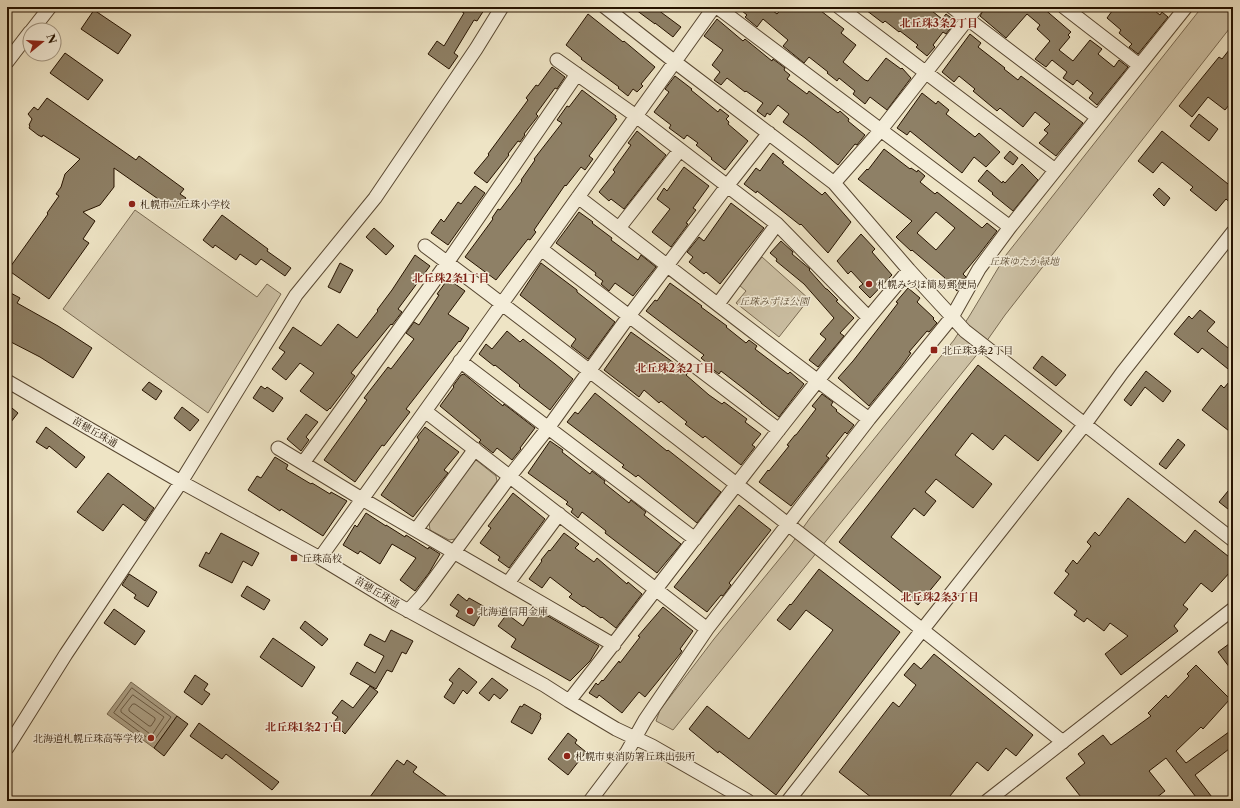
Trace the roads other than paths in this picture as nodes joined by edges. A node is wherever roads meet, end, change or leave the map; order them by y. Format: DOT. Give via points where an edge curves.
graph roads {
  1 [pos="50,7"];
  2 [pos="502,7"];
  3 [pos="605,7"];
  4 [pos="714,7"];
  5 [pos="717,7"];
  6 [pos="839,7"];
  7 [pos="952,7"];
  8 [pos="977,7"];
  9 [pos="1064,7"];
  10 [pos="1181,9"];
  11 [pos="967,18"];
  12 [pos="38,22"];
  13 [pos="22,43"];
  14 [pos="557,60"];
  15 [pos="7,62"];
  16 [pos="675,62"];
  17 [pos="1140,65"];
  18 [pos="926,72"];
  19 [pos="577,74"];
  20 [pos="636,116"];
  21 [pos="1097,118"];
  22 [pos="880,131"];
  23 [pos="769,133"];
  24 [pos="680,150"];
  25 [pos="1055,170"];
  26 [pos="834,183"];
  27 [pos="727,186"];
  28 [pos="578,197"];
  29 [pos="777,224"];
  30 [pos="1010,227"];
  31 [pos="619,228"];
  32 [pos="1233,232"];
  33 [pos="425,246"];
  34 [pos="541,249"];
  35 [pos="447,263"];
  36 [pos="668,265"];
  37 [pos="910,270"];
  38 [pos="502,303"];
  39 [pos="718,304"];
  40 [pos="629,316"];
  41 [pos="868,317"];
  42 [pos="952,317"];
  43 [pos="460,362"];
  44 [pos="589,371"];
  45 [pos="7,381"];
  46 [pos="818,382"];
  47 [pos="425,411"];
  48 [pos="869,419"];
  49 [pos="1085,424"];
  50 [pos="548,428"];
  51 [pos="779,430"];
  52 [pos="278,448"];
  53 [pos="475,449"];
  54 [pos="303,463"];
  55 [pos="510,476"];
  56 [pos="181,482"];
  57 [pos="737,484"];
  58 [pos="362,499"];
  59 [pos="559,514"];
  60 [pos="789,524"];
  61 [pos="416,530"];
  62 [pos="695,538"];
  63 [pos="1233,540"];
  64 [pos="454,552"];
  65 [pos="320,558"];
  66 [pos="508,583"];
  67 [pos="656,590"];
  68 [pos="1233,609"];
  69 [pos="408,611"];
  70 [pos="707,629"];
  71 [pos="923,629"];
  72 [pos="614,645"];
  73 [pos="569,701"];
  74 [pos="635,738"];
  75 [pos="1063,742"];
  76 [pos="7,748"];
  77 [pos="590,801"];
  78 [pos="748,801"];
  79 [pos="788,801"];
  80 [pos="987,801"];
  1 -- 12 [label="street"];
  2 -- 56 [label="street" via="376,198 296,295"];
  3 -- 16 [label="street"];
  4 -- 16 [label="street"];
  5 -- 22 [label="street"];
  6 -- 18 [label="street"];
  7 -- 11 [label="street"];
  8 -- 11 [label="street"];
  9 -- 17 [label="street"];
  10 -- 17 [label="street"];
  11 -- 18 [label="street"];
  11 -- 21 [label="street"];
  13 -- 15 [label="street"];
  14 -- 19 [label="street"];
  16 -- 20 [label="street"];
  16 -- 23 [label="street"];
  17 -- 21 [label="street"];
  18 -- 22 [label="street"];
  18 -- 25 [label="street"];
  19 -- 20 [label="street"];
  19 -- 35 [label="street"];
  20 -- 24 [label="street"];
  20 -- 28 [label="street"];
  21 -- 25 [label="street"];
  22 -- 26 [label="street"];
  22 -- 30 [label="street"];
  23 -- 26 [label="street"];
  23 -- 27 [label="street"];
  24 -- 27 [label="street"];
  24 -- 31 [label="street"];
  25 -- 30 [label="street"];
  26 -- 37 [label="street"];
  27 -- 29 [label="street"];
  27 -- 36 [label="street"];
  28 -- 31 [label="street"];
  28 -- 34 [label="street"];
  29 -- 39 [label="street"];
  29 -- 41 [label="street"];
  30 -- 42 [label="street" via="979,269"];
  31 -- 36 [label="street"];
  32 -- 49 [label="street"];
  33 -- 35 [label="street"];
  34 -- 38 [label="street"];
  34 -- 40 [label="street"];
  35 -- 38 [label="street"];
  35 -- 54 [label="street"];
  36 -- 39 [label="street"];
  36 -- 40 [label="street"];
  37 -- 41 [label="street"];
  37 -- 42 [label="street"];
  38 -- 43 [label="street"];
  38 -- 44 [label="street"];
  39 -- 46 [label="street"];
  40 -- 44 [label="street"];
  40 -- 51 [label="street"];
  41 -- 46 [label="street"];
  42 -- 48 [label="street"];
  42 -- 49 [label="street" via="965,331"];
  43 -- 47 [label="street"];
  43 -- 50 [label="street"];
  44 -- 50 [label="street"];
  44 -- 57 [label="street"];
  45 -- 56 [label="street, 苗穂丘珠通"];
  46 -- 48 [label="street"];
  46 -- 51 [label="street"];
  47 -- 53 [label="street"];
  47 -- 58 [label="street"];
  48 -- 60 [label="street"];
  49 -- 63 [label="street"];
  49 -- 71 [label="street"];
  50 -- 55 [label="street"];
  50 -- 62 [label="street"];
  51 -- 57 [label="street"];
  52 -- 54 [label="street"];
  53 -- 55 [label="street"];
  53 -- 61 [label="street"];
  54 -- 58 [label="street"];
  55 -- 59 [label="street"];
  55 -- 64 [label="street"];
  56 -- 65 [label="street, 苗穂丘珠通"];
  56 -- 76 [label="street" via="66,654"];
  57 -- 60 [label="street"];
  57 -- 62 [label="street"];
  58 -- 61 [label="street"];
  58 -- 65 [label="street"];
  59 -- 66 [label="street"];
  59 -- 67 [label="street"];
  60 -- 70 [label="street"];
  60 -- 71 [label="street"];
  61 -- 64 [label="street"];
  62 -- 67 [label="street"];
  64 -- 66 [label="street"];
  64 -- 69 [label="street"];
  65 -- 69 [label="street, 苗穂丘珠通"];
  66 -- 72 [label="street"];
  67 -- 70 [label="street"];
  67 -- 72 [label="street"];
  68 -- 75 [label="street"];
  69 -- 73 [label="street, 苗穂丘珠通"];
  70 -- 74 [label="street"];
  71 -- 75 [label="street"];
  71 -- 79 [label="street"];
  72 -- 73 [label="street"];
  73 -- 74 [label="street, 苗穂丘珠通"];
  74 -- 77 [label="street"];
  74 -- 78 [label="street, 苗穂丘珠通"];
  75 -- 80 [label="street"];
}
